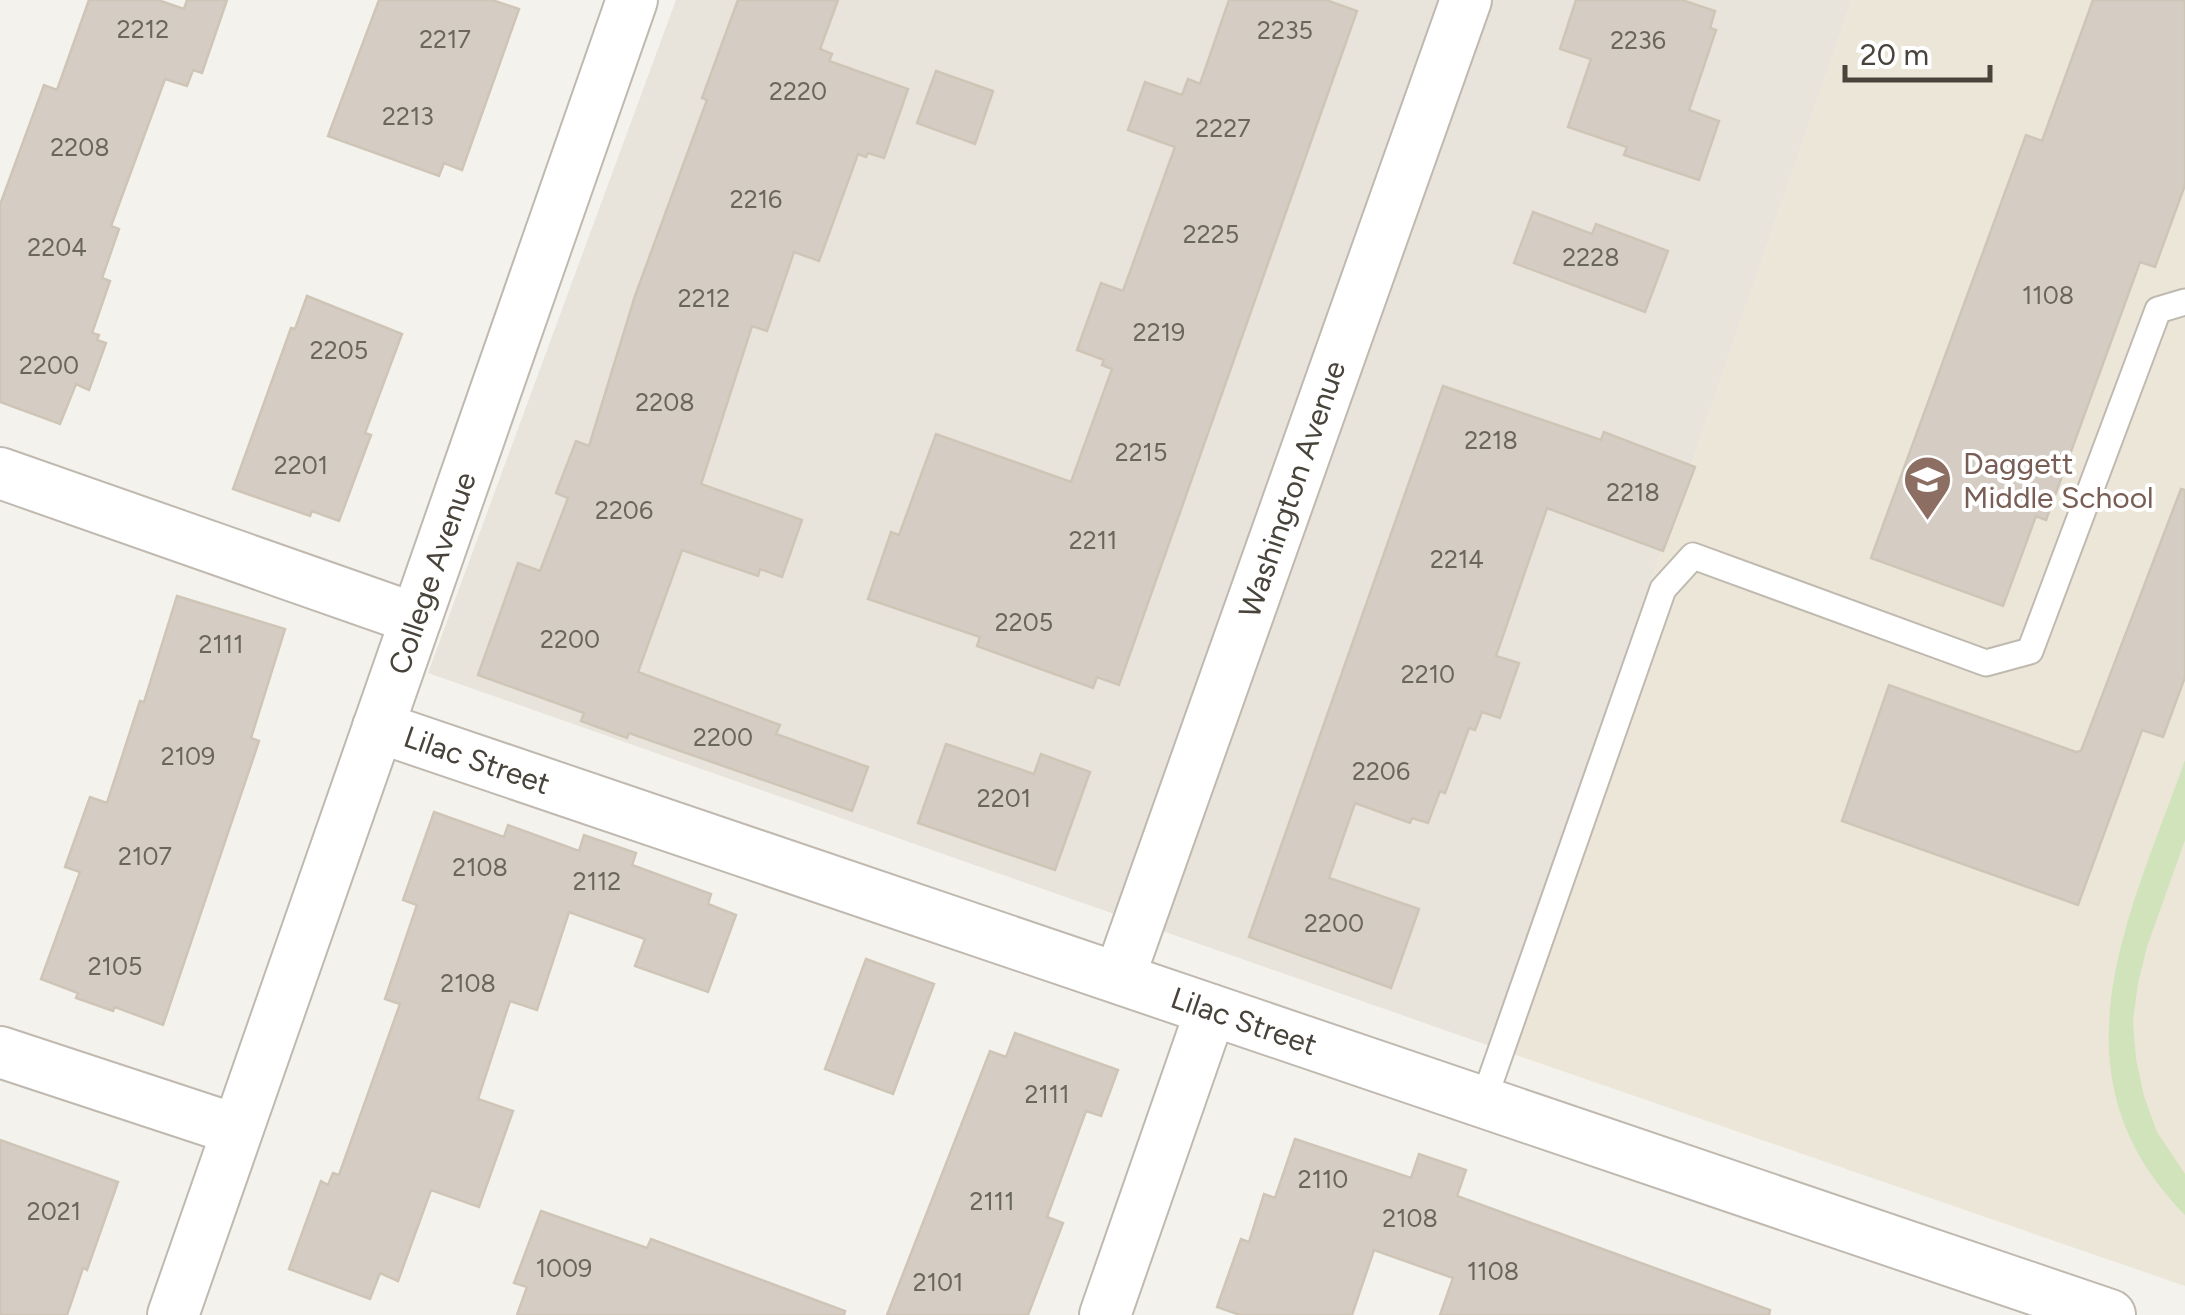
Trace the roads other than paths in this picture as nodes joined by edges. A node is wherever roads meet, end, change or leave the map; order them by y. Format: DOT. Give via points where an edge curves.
graph roads {
  1 [pos="632,0"];
  2 [pos="1466,0"];
  3 [pos="2185,302"];
  4 [pos="0,473"];
  5 [pos="416,619"];
  6 [pos="378,726"];
  7 [pos="1119,978"];
  8 [pos="1211,1010"];
  9 [pos="0,1052"];
  10 [pos="1483,1102"];
  11 [pos="237,1130"];
  12 [pos="2081,1310"];
  13 [pos="172,1315"];
  14 [pos="1105,1315"];
  1 -- 5 [label="street, College Avenue"];
  2 -- 7 [label="street, Washington Avenue"];
  3 -- 10 [label="lane" via="2158,310 2030,650 1986,663 1693,556 1663,589"];
  4 -- 5 [label="street"];
  5 -- 6 [label="street, College Avenue"];
  6 -- 7 [label="street, Lilac Street"];
  6 -- 11 [label="street, College Avenue"];
  7 -- 8 [label="street, Lilac Street"];
  8 -- 10 [label="street, Lilac Street"];
  8 -- 14 [label="street"];
  9 -- 11 [label="street"];
  10 -- 12 [label="street, Lilac Street"];
  11 -- 13 [label="street, College Avenue"];
}
